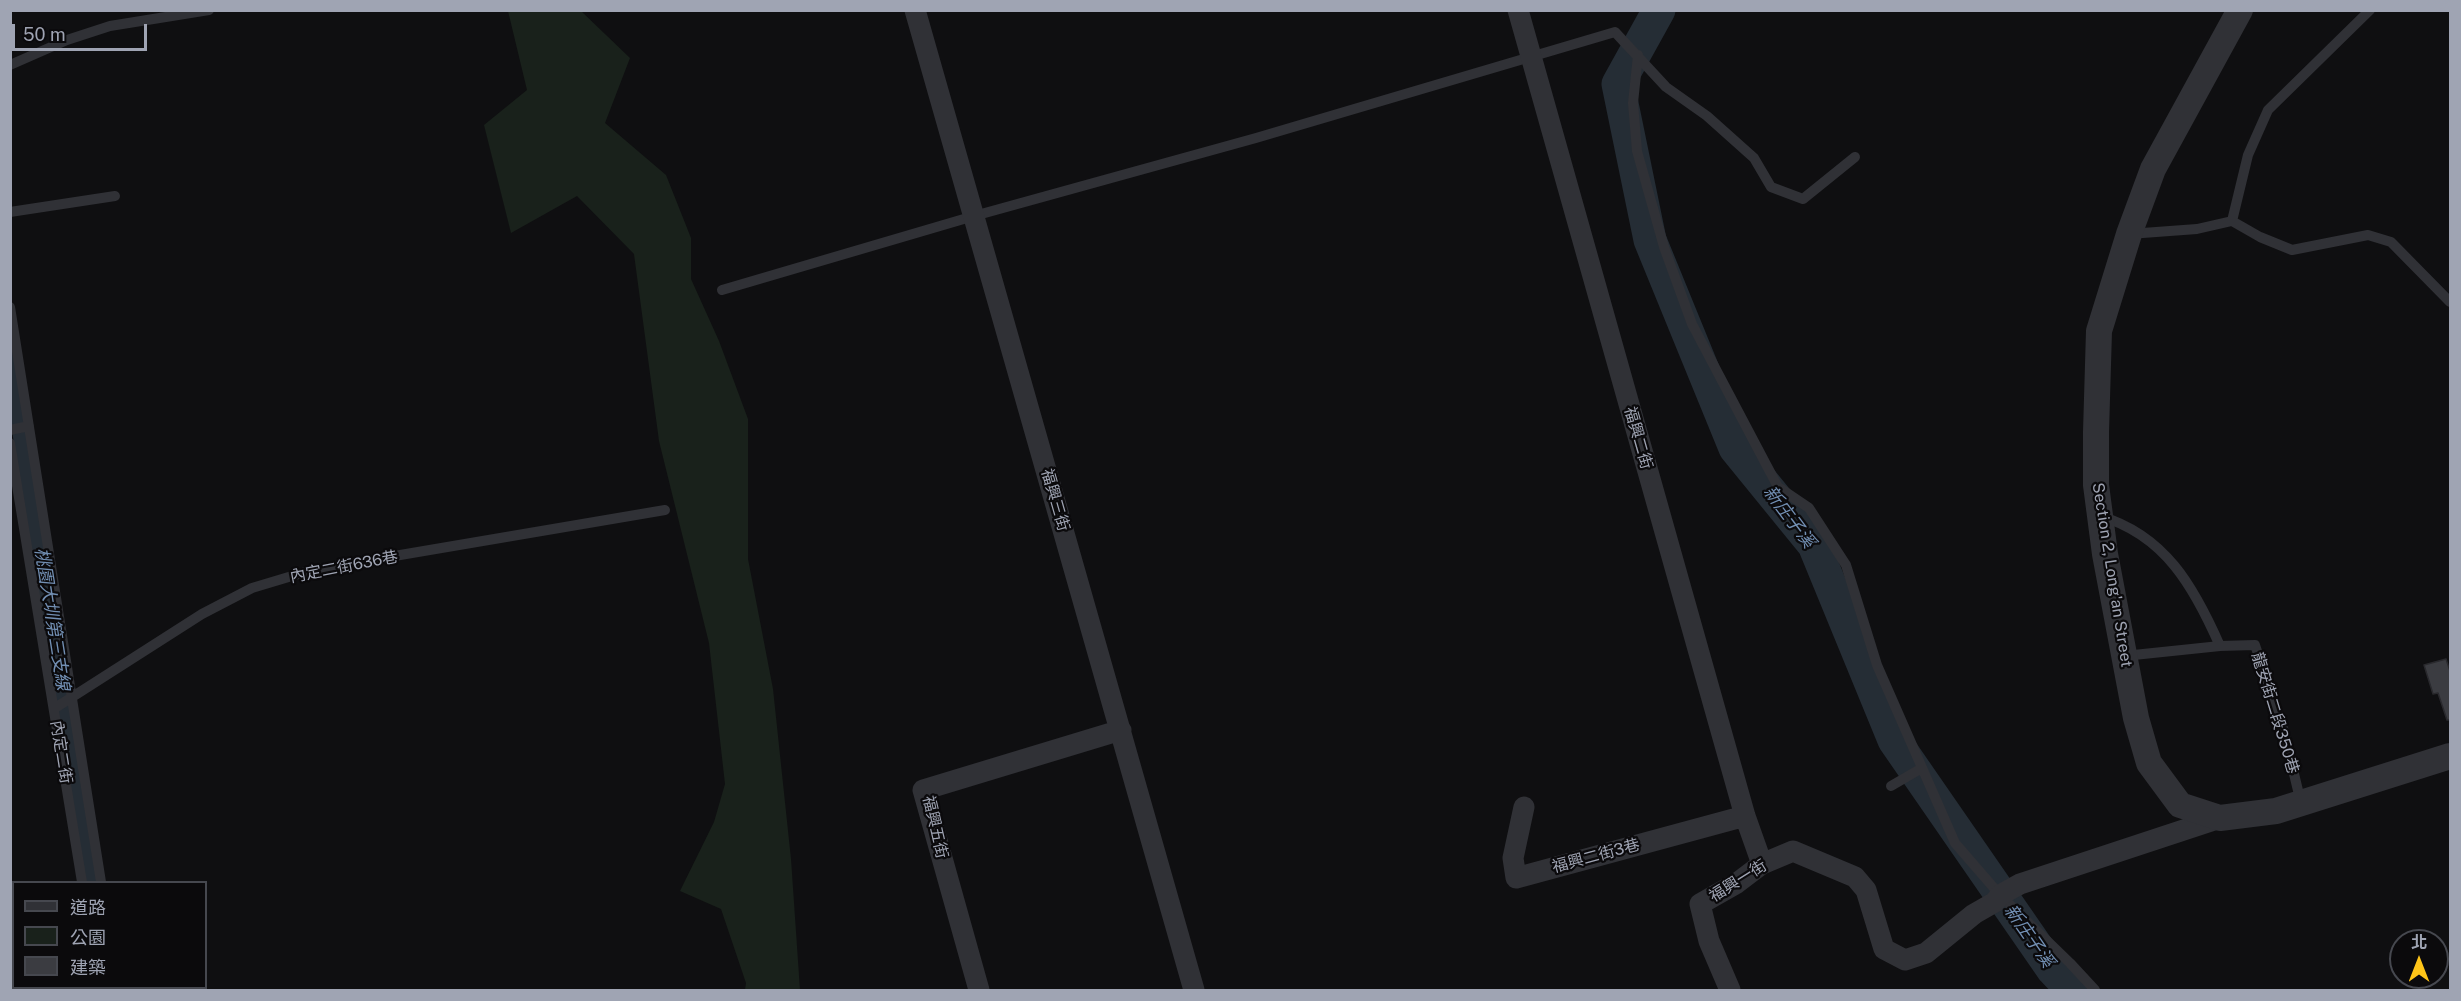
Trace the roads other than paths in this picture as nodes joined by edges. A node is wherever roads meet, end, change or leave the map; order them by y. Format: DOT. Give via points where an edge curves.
graph roads {
  1 [pos="209,10"];
  2 [pos="915,10"];
  3 [pos="1518,10"];
  4 [pos="2240,10"];
  5 [pos="2370,10"];
  6 [pos="1530,55"];
  7 [pos="1638,55"];
  8 [pos="10,65"];
  9 [pos="1855,157"];
  10 [pos="115,195"];
  11 [pos="10,212"];
  12 [pos="974,216"];
  13 [pos="2232,221"];
  14 [pos="2129,234"];
  15 [pos="722,290"];
  16 [pos="2451,302"];
  17 [pos="10,307"];
  18 [pos="28,427"];
  19 [pos="10,430"];
  20 [pos="10,443"];
  21 [pos="665,510"];
  22 [pos="2100,516"];
  23 [pos="2220,646"];
  24 [pos="2124,657"];
  25 [pos="71,698"];
  26 [pos="55,707"];
  27 [pos="1121,730"];
  28 [pos="2451,756"];
  29 [pos="1922,768"];
  30 [pos="1891,786"];
  31 [pos="2301,803"];
  32 [pos="1524,807"];
  33 [pos="1745,816"];
  34 [pos="2220,818"];
  35 [pos="1762,864"];
  36 [pos="82,881"];
  37 [pos="101,881"];
  38 [pos="1997,898"];
  39 [pos="979,990"];
  40 [pos="1194,990"];
  41 [pos="1730,990"];
  42 [pos="2095,990"];
  1 -- 8 [label="lane" via="110,26"];
  2 -- 12 [label="street, 福興三街"];
  3 -- 6 [label="street, 福興二街"];
  4 -- 14 [label="street, Section 2, Long'an Street" via="2153,169"];
  5 -- 13 [label="lane" via="2268,110 2248,155"];
  6 -- 7 [label="lane" via="1615,32"];
  6 -- 12 [label="lane" via="1256,138"];
  6 -- 33 [label="street, 福興二街"];
  7 -- 9 [label="lane" via="1666,87 1707,116 1754,158 1771,187 1803,199"];
  7 -- 29 [label="lane" via="1633,103 1637,151 1664,247 1692,324 1778,486 1809,508 1846,566 1876,665"];
  10 -- 11 [label="lane"];
  12 -- 15 [label="lane"];
  12 -- 27 [label="street, 福興三街"];
  13 -- 14 [label="lane" via="2197,229"];
  13 -- 16 [label="lane" via="2292,250 2368,235 2391,242"];
  14 -- 22 [label="street, Section 2, Long'an Street" via="2099,331 2096,485"];
  17 -- 18 [label="lane"];
  18 -- 19 [label="lane"];
  18 -- 25 [label="lane"];
  20 -- 26 [label="lane, 內定二街"];
  21 -- 25 [label="lane, 內定二街636巷" via="312,570 252,588 202,614"];
  22 -- 23 [label="lane" via="2124,523 2169,556 2204,609"];
  22 -- 24 [label="street, Section 2, Long'an Street"];
  23 -- 24 [label="lane, 龍安街二段350巷"];
  23 -- 31 [label="lane, 龍安街二段350巷" via="2255,645 2283,728"];
  24 -- 34 [label="street, Section 2, Long'an Street" via="2149,763 2180,805"];
  25 -- 26 [label="lane, 內定二街636巷"];
  25 -- 37 [label="lane"];
  26 -- 36 [label="lane, 內定二街"];
  27 -- 39 [label="street, 福興五街" via="923,790"];
  27 -- 40 [label="street, 福興三街"];
  28 -- 31 [label="street, Section 2, Long'an Street"];
  29 -- 30 [label="lane"];
  29 -- 38 [label="lane" via="1955,843"];
  31 -- 34 [label="street, Section 2, Long'an Street" via="2276,811"];
  32 -- 33 [label="street, 福興二街3巷" via="1513,858 1516,878"];
  33 -- 35 [label="street, 福興二街"];
  34 -- 38 [label="street" via="2020,884"];
  35 -- 38 [label="street, 福興一街" via="1793,851 1855,877 1866,890 1884,949 1905,960 1926,954"];
  35 -- 41 [label="street, 福興一街" via="1700,904 1709,942"];
  38 -- 42 [label="lane"];
}
